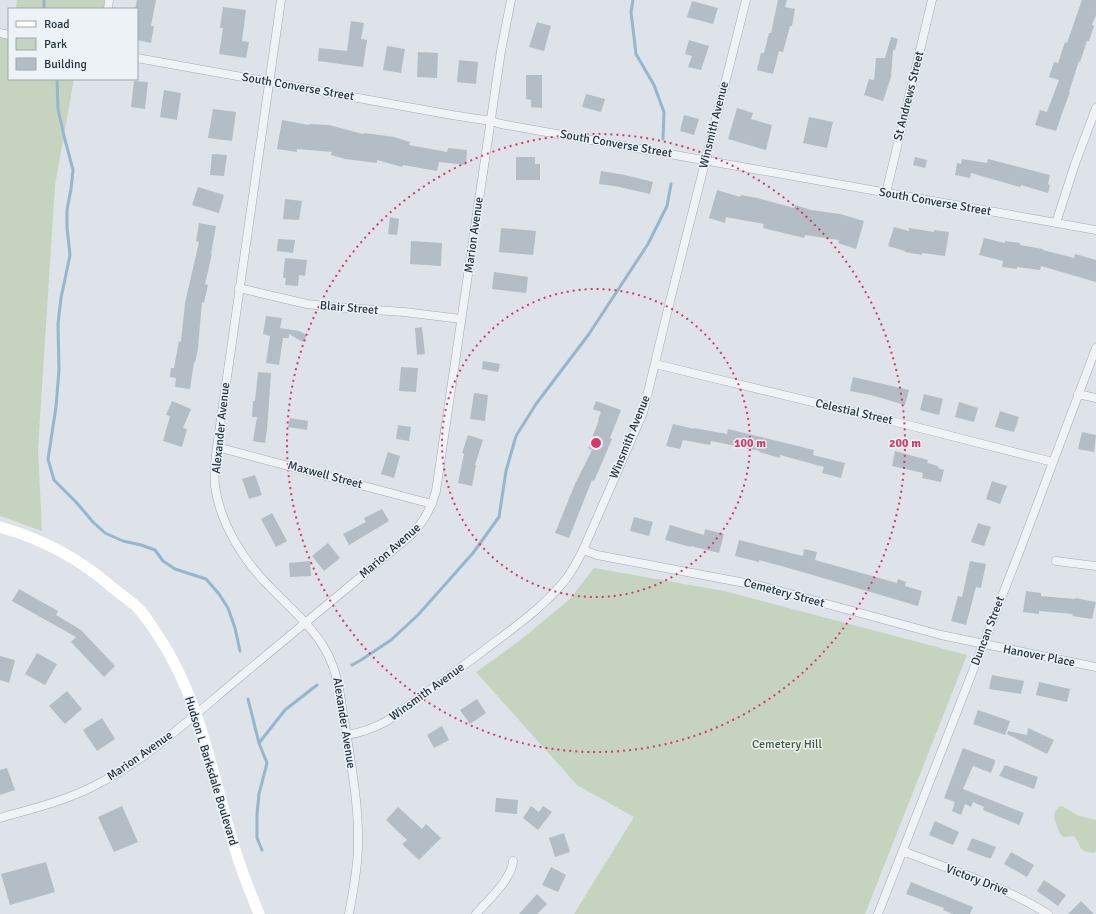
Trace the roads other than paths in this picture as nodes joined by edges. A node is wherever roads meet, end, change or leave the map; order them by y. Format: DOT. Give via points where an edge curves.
graph roads {
  1 [pos="281,0"];
  2 [pos="511,0"];
  3 [pos="746,0"];
  4 [pos="932,0"];
  5 [pos="138,58"];
  6 [pos="269,81"];
  7 [pos="1096,108"];
  8 [pos="491,121"];
  9 [pos="705,160"];
  10 [pos="886,193"];
  11 [pos="1056,223"];
  12 [pos="1096,230"];
  13 [pos="239,288"];
  14 [pos="461,319"];
  15 [pos="1096,348"];
  16 [pos="656,364"];
  17 [pos="1078,394"];
  18 [pos="1096,398"];
  19 [pos="217,447"];
  20 [pos="1053,462"];
  21 [pos="432,504"];
  22 [pos="0,527"];
  23 [pos="583,550"];
  24 [pos="1056,561"];
  25 [pos="1096,566"];
  26 [pos="305,623"];
  27 [pos="983,644"];
  28 [pos="1096,667"];
  29 [pos="196,714"];
  30 [pos="346,735"];
  31 [pos="0,818"];
  32 [pos="902,851"];
  33 [pos="513,861"];
  34 [pos="259,914"];
  35 [pos="350,914"];
  36 [pos="476,914"];
  37 [pos="878,914"];
  38 [pos="1048,914"];
  1 -- 6 [label="street, Alexander Avenue"];
  2 -- 8 [label="street, Marion Avenue"];
  3 -- 9 [label="street, Winsmith Avenue"];
  4 -- 10 [label="street, St Andrews Street"];
  5 -- 6 [label="street, South Converse Street"];
  6 -- 8 [label="street, South Converse Street"];
  6 -- 13 [label="street, Alexander Avenue"];
  7 -- 11 [label="street"];
  8 -- 9 [label="street, South Converse Street"];
  8 -- 14 [label="street, Marion Avenue"];
  9 -- 10 [label="street, South Converse Street"];
  9 -- 16 [label="street, Winsmith Avenue"];
  10 -- 11 [label="street, South Converse Street"];
  11 -- 12 [label="street, South Converse Street"];
  13 -- 14 [label="street, Blair Street" via="307,304"];
  13 -- 19 [label="street, Alexander Avenue"];
  14 -- 21 [label="street, Marion Avenue"];
  15 -- 17 [label="street, Duncan Street"];
  16 -- 20 [label="street, Celestial Street"];
  16 -- 23 [label="street, Winsmith Avenue" via="643,413"];
  17 -- 18 [label="street"];
  17 -- 20 [label="street, Duncan Street"];
  19 -- 21 [label="street, Maxwell Street"];
  19 -- 26 [label="street, Alexander Avenue" via="215,486 231,532 252,567"];
  20 -- 27 [label="street, Duncan Street"];
  21 -- 26 [label="street, Marion Avenue" via="424,521 411,535"];
  22 -- 29 [label="street, Hudson L Barksdale Boulevard" via="41,541 83,564 137,607 152,625 176,665"];
  23 -- 27 [label="street, Cemetery Street" via="761,586"];
  23 -- 30 [label="street, Winsmith Avenue" via="567,578 534,612 387,721 363,732"];
  24 -- 25 [label="street"];
  26 -- 29 [label="street, Marion Avenue"];
  26 -- 30 [label="street, Alexander Avenue" via="325,648 337,674"];
  27 -- 28 [label="street, Hanover Place"];
  27 -- 32 [label="street, Duncan Street"];
  29 -- 31 [label="street, Marion Avenue" via="151,751 93,787"];
  29 -- 34 [label="street, Hudson L Barksdale Boulevard" via="234,847"];
  30 -- 35 [label="street, Alexander Avenue" via="358,827 357,866"];
  32 -- 37 [label="street, Duncan Street"];
  32 -- 38 [label="street, Victory Drive" via="1009,892"];
  33 -- 36 [label="street" via="512,870 507,878"];
}
